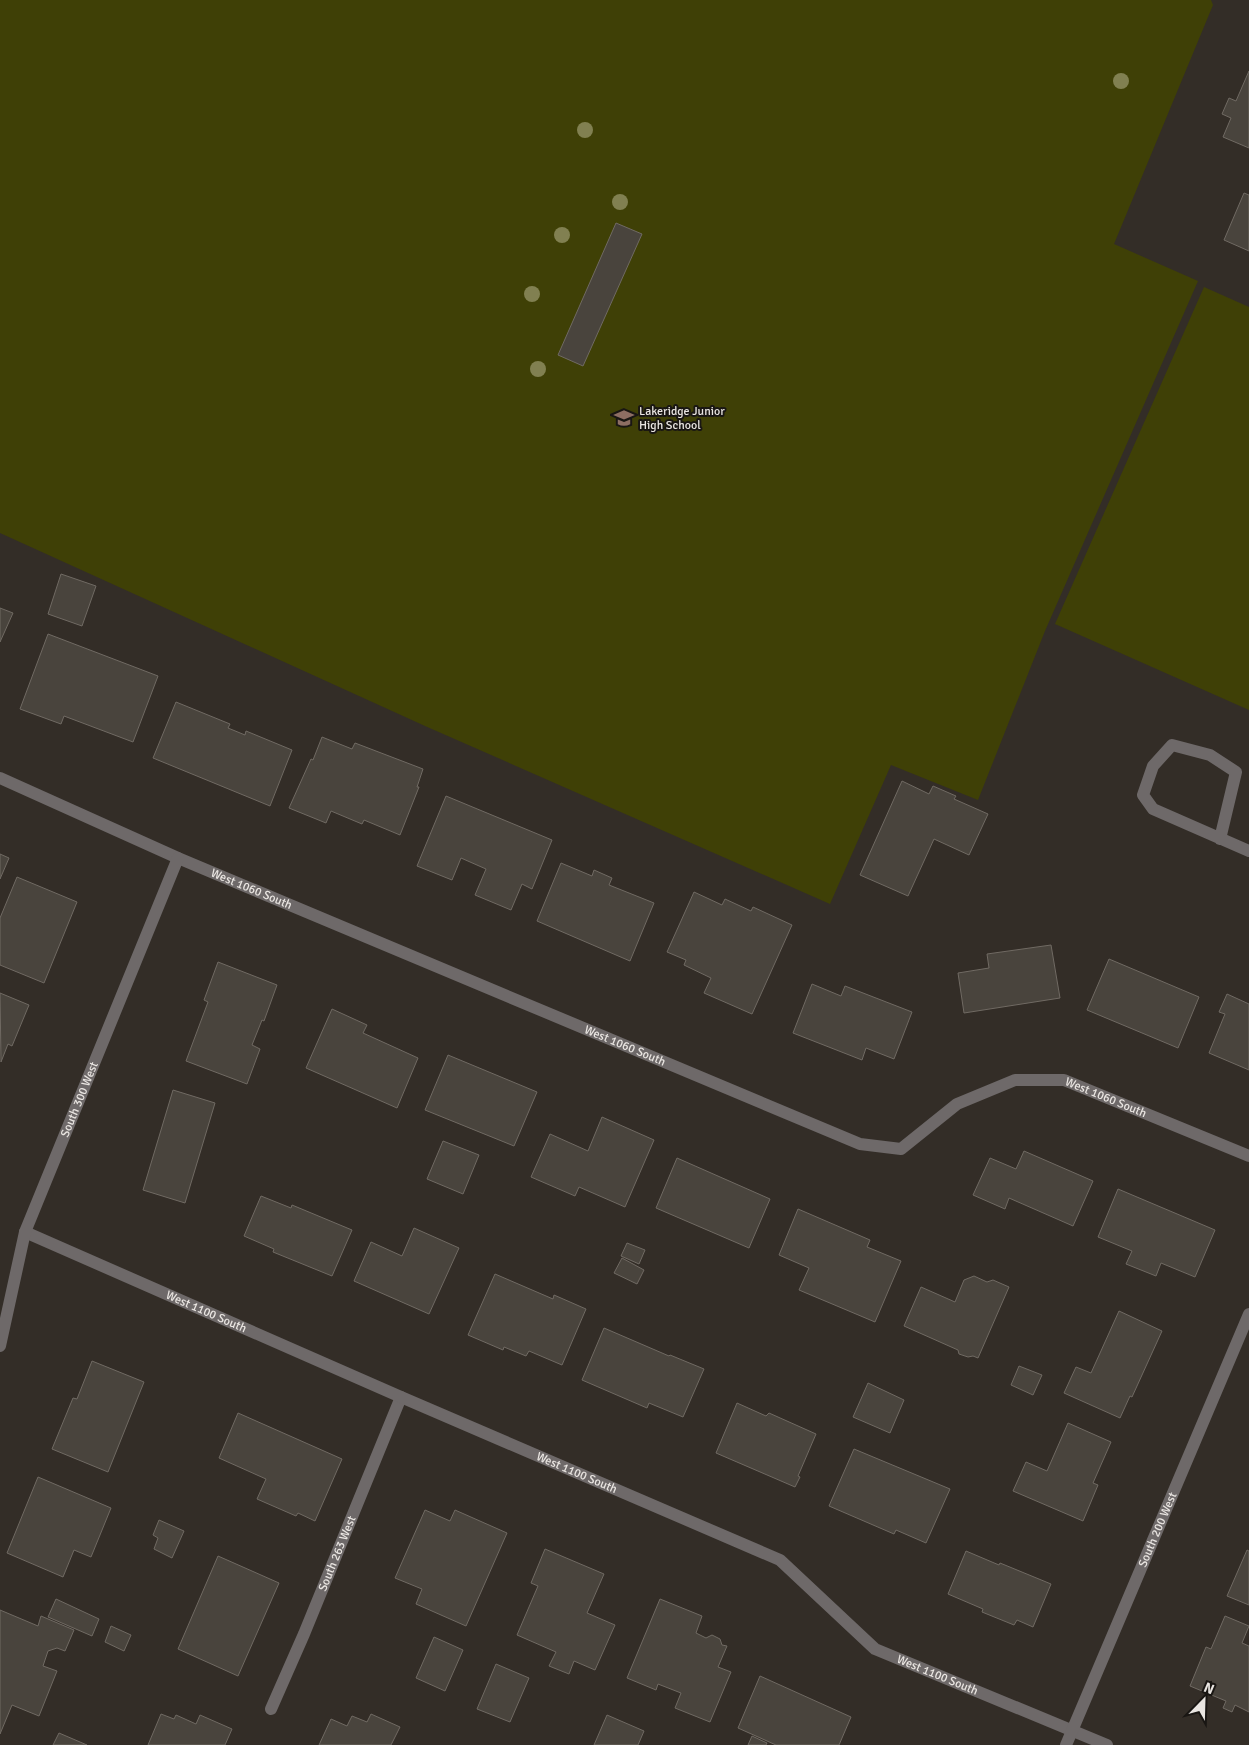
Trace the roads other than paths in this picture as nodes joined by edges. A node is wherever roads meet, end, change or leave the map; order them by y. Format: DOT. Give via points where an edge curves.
graph roads {
  1 [pos="0,778"];
  2 [pos="1220,839"];
  3 [pos="1249,851"];
  4 [pos="178,858"];
  5 [pos="1249,1156"];
  6 [pos="25,1232"];
  7 [pos="1249,1314"];
  8 [pos="0,1346"];
  9 [pos="400,1397"];
  10 [pos="271,1709"];
  11 [pos="1072,1730"];
  12 [pos="1066,1745"];
  13 [pos="1107,1745"];
  1 -- 4 [label="street, West 1060 South"];
  2 -- 2 [label="street" via="1153,809 1143,796 1153,766 1172,745 1210,755 1236,772"];
  2 -- 3 [label="street"];
  4 -- 5 [label="street, West 1060 South" via="860,1144 901,1148 957,1104 1015,1080 1064,1080"];
  4 -- 6 [label="street, South 300 West"];
  6 -- 8 [label="street, South 300 West"];
  6 -- 9 [label="street, West 1100 South"];
  7 -- 11 [label="street, South 200 West"];
  9 -- 10 [label="street, South 263 West"];
  9 -- 11 [label="street, West 1100 South" via="780,1560 875,1649"];
  11 -- 12 [label="street, South 200 West"];
  11 -- 13 [label="street, West 1100 South"];
}
